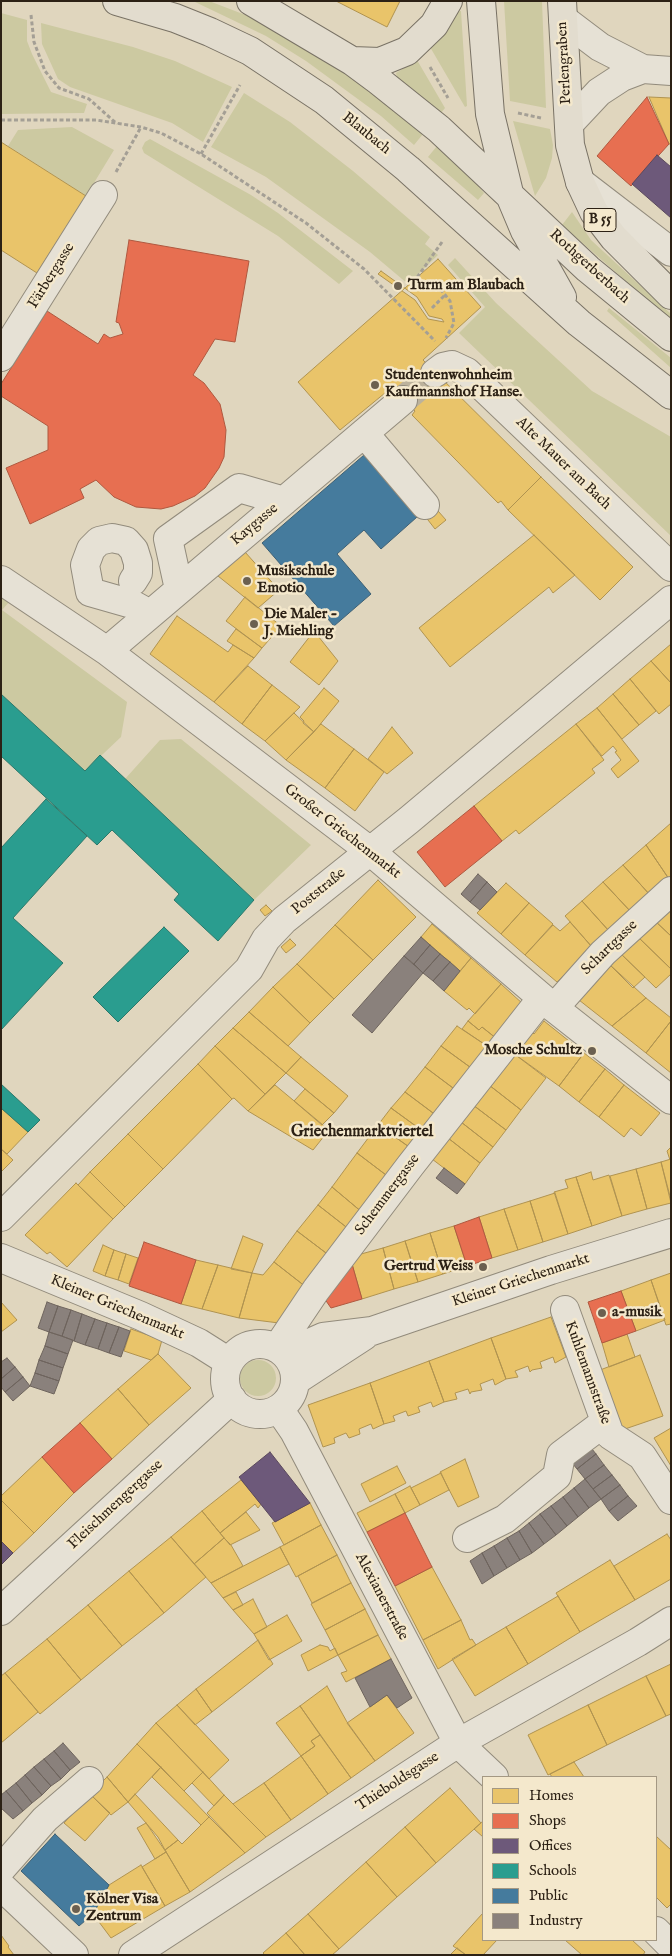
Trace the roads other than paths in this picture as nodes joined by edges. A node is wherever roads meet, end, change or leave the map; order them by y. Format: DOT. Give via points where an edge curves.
graph roads {
  1 [pos="117,1"];
  2 [pos="251,1"];
  3 [pos="448,1"];
  4 [pos="481,1"];
  5 [pos="562,10"];
  6 [pos="352,61"];
  7 [pos="643,69"];
  8 [pos="671,71"];
  9 [pos="569,124"];
  10 [pos="580,182"];
  11 [pos="510,193"];
  12 [pos="103,195"];
  13 [pos="671,252"];
  14 [pos="671,295"];
  15 [pos="579,323"];
  16 [pos="671,337"];
  17 [pos="1,357"];
  18 [pos="442,361"];
  19 [pos="671,395"];
  20 [pos="403,400"];
  21 [pos="364,433"];
  22 [pos="284,501"];
  23 [pos="425,505"];
  24 [pos="671,567"];
  25 [pos="1,580"];
  26 [pos="133,581"];
  27 [pos="180,589"];
  28 [pos="90,592"];
  29 [pos="671,600"];
  30 [pos="150,614"];
  31 [pos="61,620"];
  32 [pos="107,651"];
  33 [pos="370,852"];
  34 [pos="671,892"];
  35 [pos="548,1003"];
  36 [pos="671,1100"];
  37 [pos="1,1217"];
  38 [pos="671,1233"];
  39 [pos="1,1258"];
  40 [pos="565,1310"];
  41 [pos="372,1331"];
  42 [pos="281,1351"];
  43 [pos="229,1362"];
  44 [pos="295,1381"];
  45 [pos="232,1399"];
  46 [pos="279,1409"];
  47 [pos="605,1422"];
  48 [pos="671,1500"];
  49 [pos="467,1538"];
  50 [pos="1,1611"];
  51 [pos="671,1621"];
  52 [pos="458,1743"];
  53 [pos="493,1776"];
  54 [pos="89,1781"];
  55 [pos="1,1869"];
  56 [pos="1,1886"];
  57 [pos="657,1932"];
  58 [pos="671,1946"];
  59 [pos="74,1955"];
  60 [pos="133,1955"];
  1 -- 15 [label="main road, Blaubach" via="175,18 250,51 324,100 408,169"];
  2 -- 6 [label="main road"];
  3 -- 6 [label="main road" via="434,25 407,51 380,62"];
  4 -- 11 [label="main road" via="490,114"];
  5 -- 7 [label="street" via="600,47"];
  5 -- 9 [label="main road, Perlengraben / B 55"];
  6 -- 11 [label="main road" via="439,129"];
  7 -- 8 [label="street"];
  7 -- 9 [label="street" via="622,77 599,92"];
  9 -- 10 [label="main road, B 55" via="570,145"];
  10 -- 13 [label="street"];
  10 -- 14 [label="main road, B 55" via="594,212 614,238"];
  11 -- 15 [label="main road" via="534,248"];
  11 -- 16 [label="main road, Rothgerberbach" via="588,269"];
  12 -- 17 [label="street, Färbergasse"];
  15 -- 19 [label="main road"];
  18 -- 24 [label="street, Alte Mauer am Bach" via="467,372"];
  20 -- 21 [label="street, Kaygasse"];
  21 -- 22 [label="street, Kaygasse"];
  21 -- 23 [label="street"];
  22 -- 27 [label="street, Kaygasse"];
  22 -- 27 [label="street" via="239,488 168,539"];
  25 -- 31 [label="street, Großer Griechenmarkt"];
  26 -- 28 [label="street" via="138,573 134,550 126,541 112,538 99,541 91,549 85,565"];
  27 -- 30 [label="street, Kaygasse"];
  28 -- 30 [label="street" via="132,604"];
  28 -- 31 [label="street"];
  29 -- 33 [label="street, Poststraße"];
  30 -- 32 [label="street, Kaygasse"];
  31 -- 32 [label="street, Großer Griechenmarkt"];
  32 -- 33 [label="street, Großer Griechenmarkt"];
  33 -- 35 [label="street, Großer Griechenmarkt"];
  33 -- 37 [label="street, Poststraße" via="284,920 266,939 249,970"];
  34 -- 35 [label="street, Schartgasse"];
  35 -- 36 [label="street, Großer Griechenmarkt"];
  35 -- 42 [label="street, Schemmergasse" via="398,1181 316,1290"];
  38 -- 41 [label="street, Kleiner Griechenmarkt"];
  39 -- 43 [label="street, Kleiner Griechenmarkt" via="142,1316 199,1343"];
  40 -- 47 [label="street, Kuhlemannstraße"];
  41 -- 42 [label="street, Kleiner Griechenmarkt" via="323,1337"];
  41 -- 44 [label="street, Kleiner Griechenmarkt"];
  42 -- 43 [label="street" via="266,1345 250,1346"];
  42 -- 44 [label="street" via="293,1366"];
  43 -- 45 [label="street" via="225,1381"];
  44 -- 46 [label="street" via="293,1392"];
  45 -- 46 [label="street" via="253,1413 266,1414"];
  45 -- 50 [label="street, Fleischmengergasse"];
  46 -- 52 [label="street, Alexianerstraße"];
  47 -- 48 [label="street, Kuhlemannstraße" via="610,1435 642,1456"];
  47 -- 49 [label="street" via="561,1455 557,1476 505,1518"];
  51 -- 52 [label="street, Thieboldsgasse"];
  52 -- 53 [label="street, Alexianerstraße"];
  52 -- 60 [label="street, Thieboldsgasse"];
  54 -- 55 [label="street" via="45,1819"];
  56 -- 59 [label="street"];
  57 -- 58 [label="street"];
}
